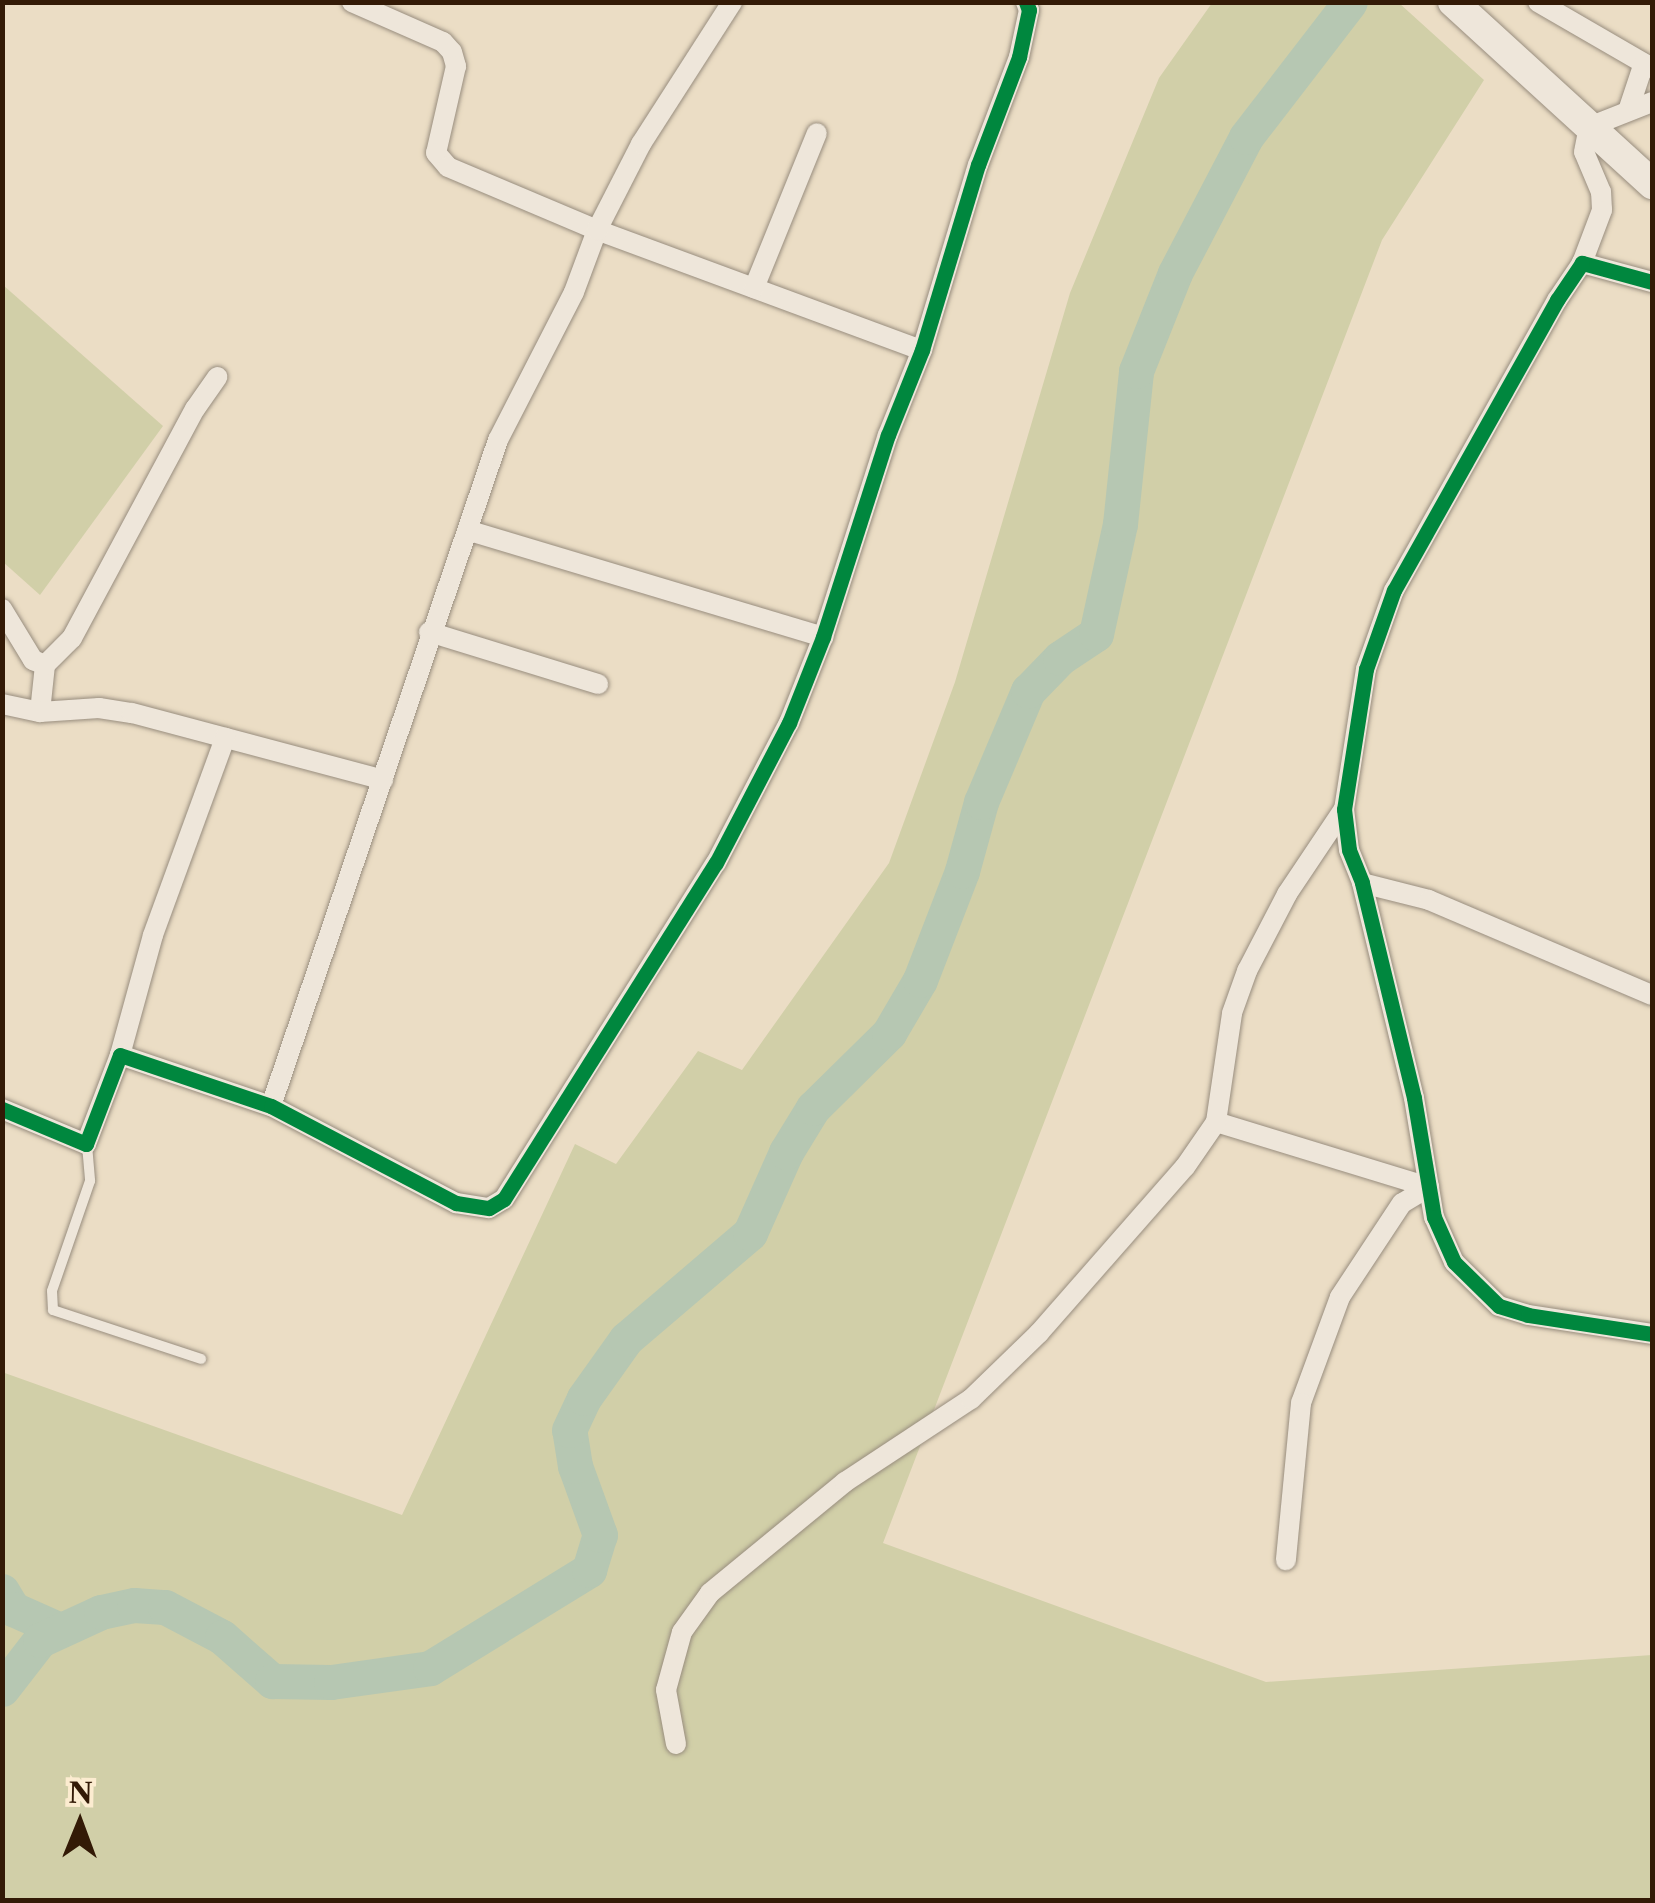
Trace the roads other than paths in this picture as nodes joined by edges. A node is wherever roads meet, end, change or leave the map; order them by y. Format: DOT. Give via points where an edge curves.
graph roads {
  1 [pos="352,2"];
  2 [pos="732,2"];
  3 [pos="1026,2"];
  4 [pos="1538,2"];
  5 [pos="1453,3"];
  6 [pos="1648,66"];
  7 [pos="1652,102"];
  8 [pos="1629,108"];
  9 [pos="1589,127"];
  10 [pos="817,132"];
  11 [pos="1652,184"];
  12 [pos="597,230"];
  13 [pos="1582,263"];
  14 [pos="1652,282"];
  15 [pos="754,288"];
  16 [pos="922,350"];
  17 [pos="217,378"];
  18 [pos="470,531"];
  19 [pos="2,609"];
  20 [pos="429,632"];
  21 [pos="823,637"];
  22 [pos="45,665"];
  23 [pos="598,684"];
  24 [pos="2,704"];
  25 [pos="40,712"];
  26 [pos="225,738"];
  27 [pos="384,780"];
  28 [pos="1344,809"];
  29 [pos="1362,883"];
  30 [pos="1652,995"];
  31 [pos="120,1055"];
  32 [pos="271,1106"];
  33 [pos="2,1108"];
  34 [pos="1216,1122"];
  35 [pos="86,1144"];
  36 [pos="1429,1187"];
  37 [pos="1652,1334"];
  38 [pos="201,1360"];
  39 [pos="1286,1560"];
  40 [pos="676,1744"];
  1 -- 12 [label="street" via="452,52 456,66 436,152 448,167"];
  2 -- 12 [label="street" via="642,144"];
  3 -- 16 [label="street" via="1019,57"];
  4 -- 6 [label="street"];
  5 -- 9 [label="street"];
  6 -- 8 [label="street"];
  7 -- 8 [label="street"];
  8 -- 9 [label="street"];
  9 -- 11 [label="street"];
  9 -- 13 [label="street" via="1584,152 1602,210"];
  10 -- 15 [label="street"];
  12 -- 15 [label="street"];
  12 -- 18 [label="street" via="574,292 498,440"];
  13 -- 14 [label="street"];
  13 -- 28 [label="street" via="1394,590 1366,669"];
  15 -- 16 [label="street"];
  16 -- 21 [label="street"];
  17 -- 22 [label="street" via="72,638"];
  18 -- 20 [label="street"];
  18 -- 21 [label="street"];
  19 -- 22 [label="street" via="34,660"];
  20 -- 23 [label="street"];
  20 -- 27 [label="street"];
  21 -- 32 [label="street" via="789,723 716,863 504,1199 489,1208 456,1203"];
  22 -- 25 [label="street"];
  24 -- 25 [label="street"];
  25 -- 26 [label="street" via="98,708"];
  26 -- 27 [label="street"];
  26 -- 31 [label="street" via="153,935"];
  27 -- 32 [label="street"];
  28 -- 29 [label="street"];
  28 -- 34 [label="street" via="1246,971 1232,1013"];
  29 -- 30 [label="street" via="1429,900"];
  29 -- 36 [label="street"];
  31 -- 32 [label="street"];
  31 -- 35 [label="street"];
  33 -- 35 [label="street"];
  34 -- 36 [label="street"];
  34 -- 40 [label="street" via="1064,1304 971,1399 845,1482 710,1594 682,1632 666,1690"];
  35 -- 38 [label="lane" via="90,1181 52,1291 53,1310"];
  36 -- 37 [label="street" via="1454,1262 1499,1306"];
  36 -- 39 [label="street" via="1402,1203 1340,1297 1301,1403"];
}
